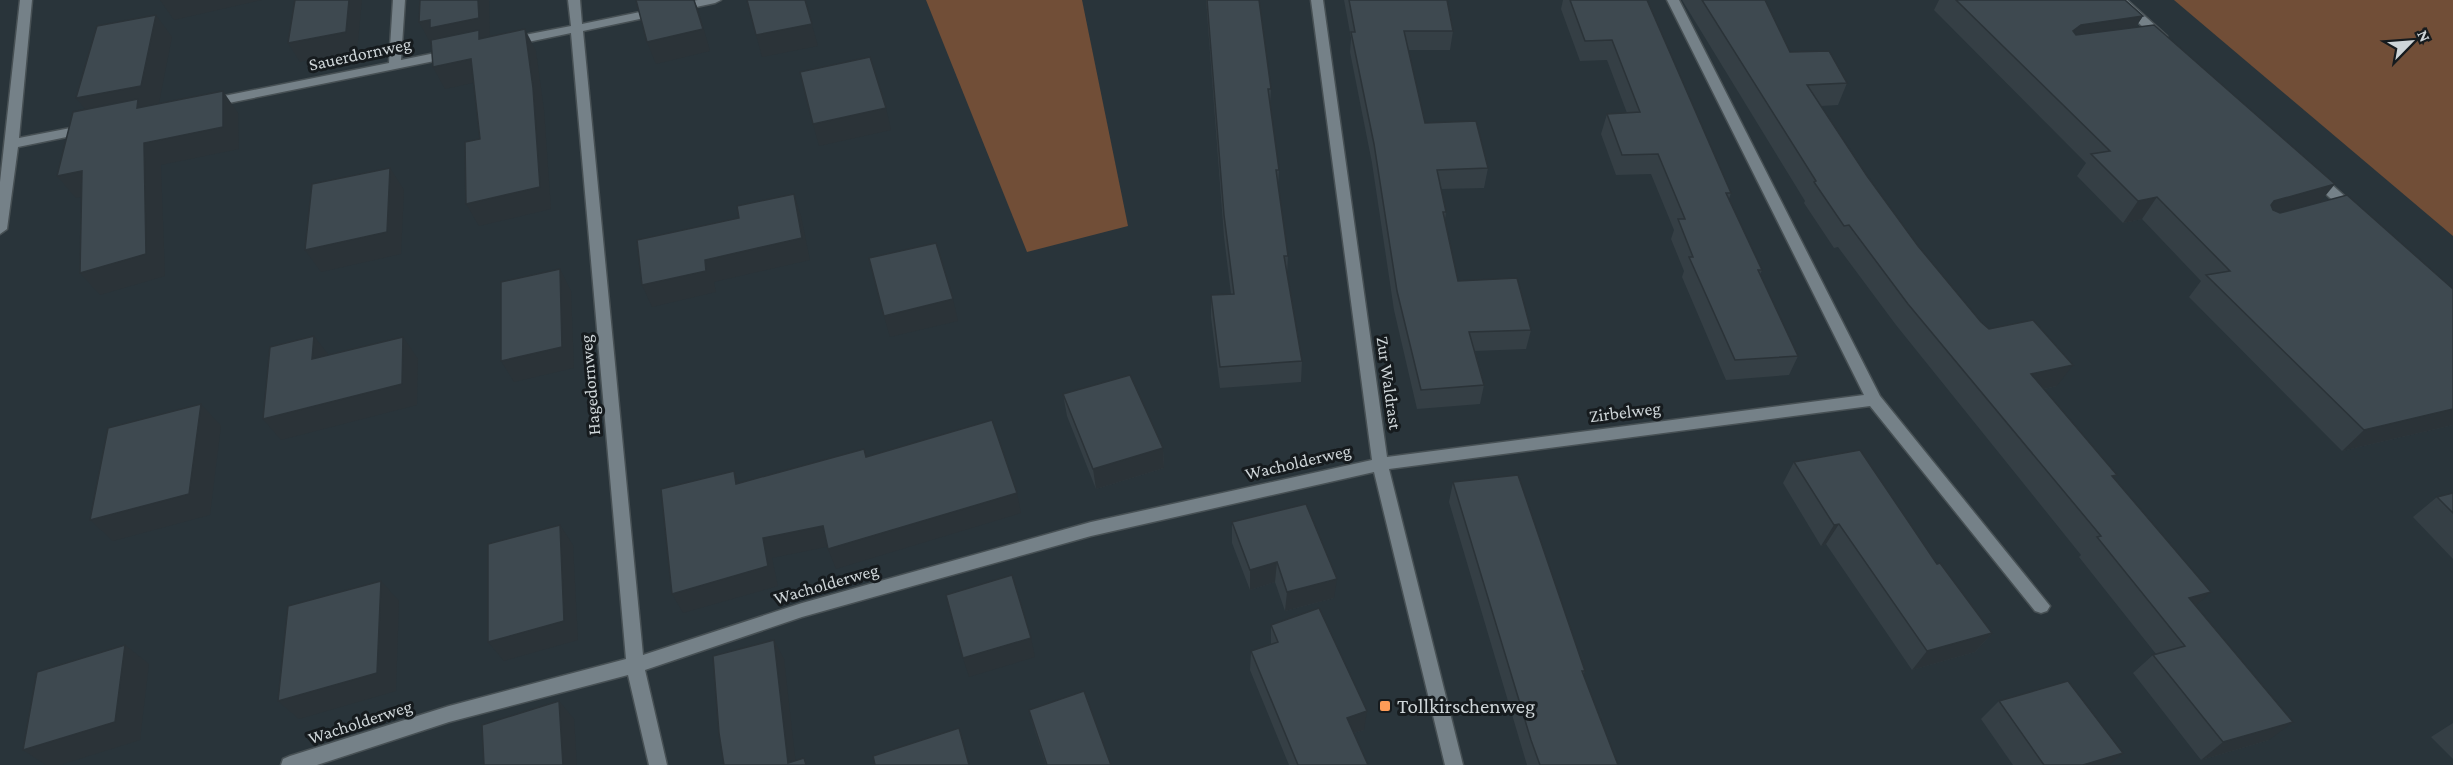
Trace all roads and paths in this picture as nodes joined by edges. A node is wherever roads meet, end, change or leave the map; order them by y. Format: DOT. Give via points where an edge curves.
graph roads {
  1 [pos="26,0"];
  2 [pos="399,0"];
  3 [pos="574,0"];
  4 [pos="715,0"];
  5 [pos="1317,0"];
  6 [pos="1672,0"];
  7 [pos="2120,0"];
  8 [pos="577,28"];
  9 [pos="2160,41"];
  10 [pos="497,44"];
  11 [pos="464,51"];
  12 [pos="395,65"];
  13 [pos="196,106"];
  14 [pos="102,125"];
  15 [pos="12,144"];
  16 [pos="2302,165"];
  17 [pos="2346,205"];
  18 [pos="2325,211"];
  19 [pos="2364,221"];
  20 [pos="0,229"];
  21 [pos="1874,400"];
  22 [pos="1380,464"];
  23 [pos="2040,606"];
  24 [pos="635,665"];
  25 [pos="290,765"];
  26 [pos="657,765"];
  27 [pos="1454,765"];
  1 -- 15 [label="street"];
  2 -- 12 [label="street"];
  3 -- 8 [label="street, Hagedornweg"];
  4 -- 8 [label="street"];
  5 -- 22 [label="street, Zur Waldrast"];
  6 -- 21 [label="street"];
  7 -- 9 [label="street"];
  8 -- 10 [label="street"];
  8 -- 24 [label="street, Hagedornweg"];
  11 -- 12 [label="street, Sauerdornweg"];
  12 -- 13 [label="street, Sauerdornweg"];
  14 -- 15 [label="street"];
  15 -- 20 [label="street"];
  16 -- 17 [label="street"];
  17 -- 18 [label="street"];
  17 -- 19 [label="street"];
  21 -- 22 [label="street, Zirbelweg"];
  21 -- 23 [label="street"];
  22 -- 24 [label="street, Wacholderweg" via="1091,529 802,610"];
  22 -- 27 [label="street, Zur Waldrast"];
  24 -- 25 [label="street, Wacholderweg" via="449,714"];
  24 -- 26 [label="street, Hagedornweg"];
}
